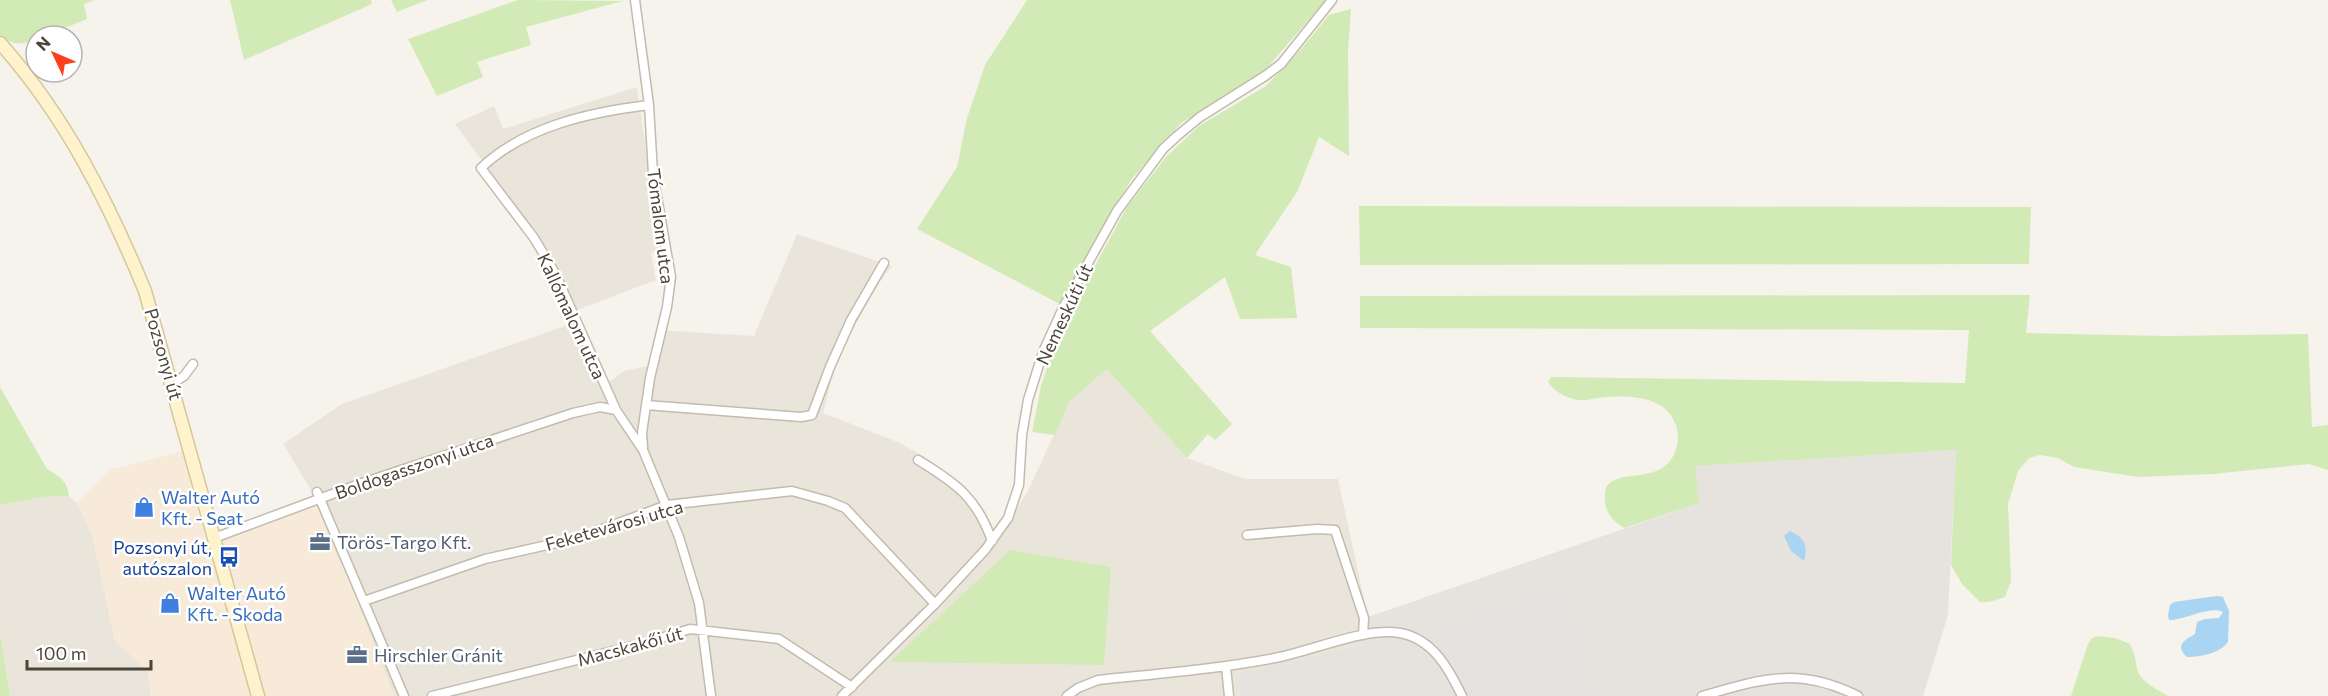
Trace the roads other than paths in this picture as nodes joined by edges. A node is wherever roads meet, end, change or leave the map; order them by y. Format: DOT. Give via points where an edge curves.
graph roads {
  1 [pos="635,0"];
  2 [pos="1332,0"];
  3 [pos="0,43"];
  4 [pos="649,105"];
  5 [pos="884,263"];
  6 [pos="193,364"];
  7 [pos="172,384"];
  8 [pos="646,405"];
  9 [pos="616,410"];
  10 [pos="643,450"];
  11 [pos="918,460"];
  12 [pos="319,495"];
  13 [pos="667,505"];
  14 [pos="1247,536"];
  15 [pos="214,538"];
  16 [pos="992,541"];
  17 [pos="364,601"];
  18 [pos="935,604"];
  19 [pos="703,629"];
  20 [pos="1363,635"];
  21 [pos="1226,667"];
  22 [pos="852,687"];
  23 [pos="258,696"];
  24 [pos="404,696"];
  25 [pos="432,696"];
  26 [pos="711,696"];
  27 [pos="842,696"];
  28 [pos="1066,696"];
  29 [pos="1229,696"];
  30 [pos="1462,696"];
  31 [pos="1702,696"];
  32 [pos="1858,696"];
  1 -- 4 [label="street, Tómalom utca"];
  2 -- 16 [label="street, Nemeskúti út" via="1281,64 1200,117 1163,149 1117,211 1043,352 1028,400 1016,496 1008,518"];
  3 -- 7 [label="main road, Pozsonyi út" via="64,127 125,241 145,291"];
  4 -- 8 [label="street, Tómalom utca" via="653,174 671,277"];
  4 -- 9 [label="street, Kallómalom utca" via="600,112 555,126 504,149 481,168 555,273"];
  5 -- 8 [label="street" via="851,320 812,415"];
  6 -- 7 [label="street"];
  7 -- 15 [label="main road, Pozsonyi út"];
  8 -- 10 [label="street, Tómalom utca"];
  9 -- 10 [label="street, Tómalom utca"];
  9 -- 12 [label="street, Boldogasszonyi utca" via="600,407 581,411"];
  10 -- 13 [label="street, Tómalom utca"];
  11 -- 16 [label="street" via="969,496"];
  12 -- 15 [label="street, Boldogasszonyi utca"];
  12 -- 17 [label="street"];
  13 -- 17 [label="street, Feketevárosi utca" via="578,538 485,559"];
  13 -- 18 [label="street, Feketevárosi utca" via="784,491 828,501 844,508"];
  13 -- 19 [label="street, Tómalom utca" via="688,564"];
  14 -- 20 [label="street" via="1335,530 1364,618"];
  15 -- 23 [label="main road, Pozsonyi út"];
  16 -- 18 [label="street, Nemeskúti út"];
  17 -- 24 [label="street"];
  18 -- 22 [label="street, Nemeskúti út"];
  19 -- 22 [label="street, Macskakői út" via="779,639"];
  19 -- 25 [label="street, Macskakői út" via="690,629 645,644"];
  19 -- 26 [label="street, Tómalom utca"];
  20 -- 21 [label="street" via="1278,658"];
  20 -- 30 [label="street" via="1400,633 1413,638 1443,660"];
  21 -- 28 [label="street" via="1098,680"];
  21 -- 29 [label="street"];
  22 -- 27 [label="street, Nemeskúti út"];
  31 -- 32 [label="street" via="1758,680 1802,677"];
}
